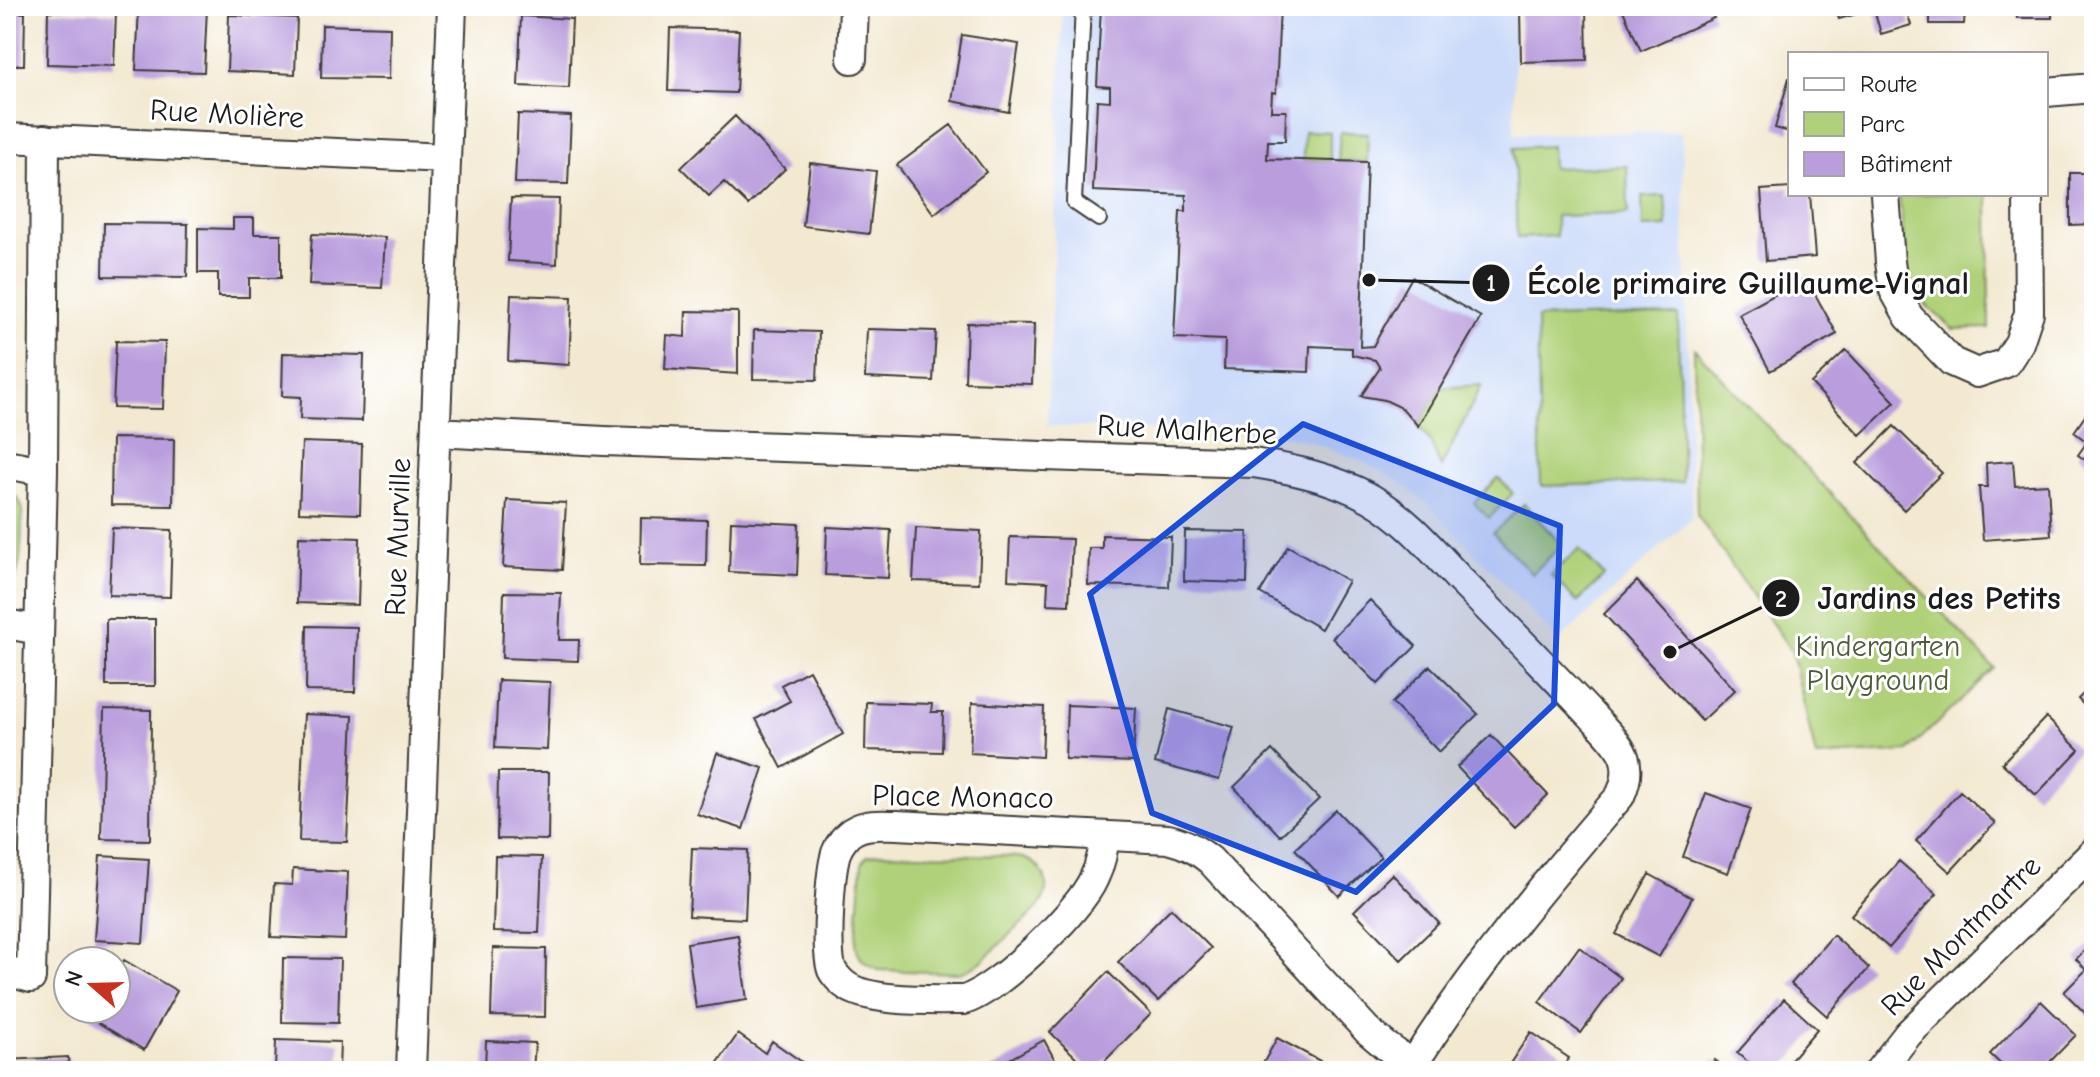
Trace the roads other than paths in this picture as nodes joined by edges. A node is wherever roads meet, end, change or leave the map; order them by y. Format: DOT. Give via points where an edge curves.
graph roads {
  1 [pos="452,6"];
  2 [pos="854,6"];
  3 [pos="1083,6"];
  4 [pos="852,59"];
  5 [pos="2094,88"];
  6 [pos="2048,92"];
  7 [pos="6,138"];
  8 [pos="45,139"];
  9 [pos="446,158"];
  10 [pos="1885,196"];
  11 [pos="2028,196"];
  12 [pos="1099,219"];
  13 [pos="436,432"];
  14 [pos="6,464"];
  15 [pos="43,471"];
  16 [pos="6,624"];
  17 [pos="39,630"];
  18 [pos="1105,836"];
  19 [pos="2094,852"];
  20 [pos="6,971"];
  21 [pos="1411,1068"];
  22 [pos="411,1071"];
  23 [pos="1879,1071"];
  1 -- 9 [label="street, Rue Murville"];
  2 -- 4 [label="street"];
  3 -- 12 [label="lane" via="1074,202"];
  5 -- 6 [label="street"];
  7 -- 8 [label="street, Rue Molière"];
  8 -- 9 [label="street, Rue Molière"];
  8 -- 15 [label="street"];
  9 -- 13 [label="street, Rue Murville"];
  10 -- 11 [label="street" via="1894,290 1909,317 1952,362 1977,373 2006,363 2029,313"];
  13 -- 21 [label="street, Rue Malherbe" via="1253,463 1326,479 1389,510 1612,737 1628,769 1620,796 1506,935"];
  13 -- 22 [label="street, Rue Murville"];
  14 -- 15 [label="street"];
  15 -- 17 [label="street"];
  16 -- 17 [label="street"];
  17 -- 20 [label="street" via="31,978"];
  18 -- 18 [label="street, Place Monaco" via="897,825 855,829 836,852 832,870 833,970 842,983 874,997 977,996 1079,902 1094,880"];
  18 -- 21 [label="street, Place Monaco" via="1168,839 1196,848 1367,1030"];
  19 -- 23 [label="street, Rue Montmartre" via="1908,1034"];
}
